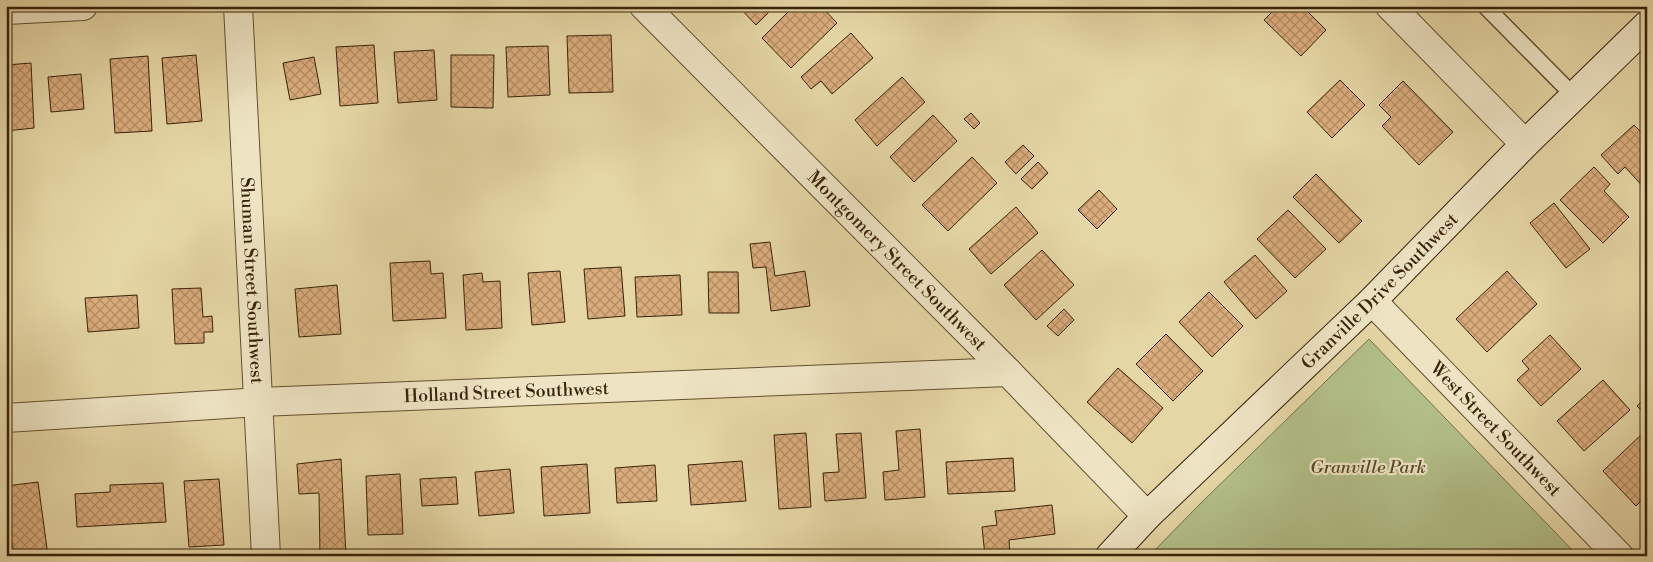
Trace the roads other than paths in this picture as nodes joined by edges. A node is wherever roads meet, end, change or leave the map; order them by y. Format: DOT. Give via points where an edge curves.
graph roads {
  1 [pos="83,6"];
  2 [pos="238,6"];
  3 [pos="644,6"];
  4 [pos="1390,6"];
  5 [pos="1485,6"];
  6 [pos="6,10"];
  7 [pos="1647,25"];
  8 [pos="1574,96"];
  9 [pos="1525,144"];
  10 [pos="1372,301"];
  11 [pos="1008,372"];
  12 [pos="258,402"];
  13 [pos="6,418"];
  14 [pos="1147,516"];
  15 [pos="266,556"];
  16 [pos="1110,556"];
  17 [pos="1619,556"];
  1 -- 6 [label="street"];
  2 -- 12 [label="street, Shuman Street Southwest"];
  3 -- 11 [label="street, Montgomery Street Southwest"];
  4 -- 9 [label="street"];
  5 -- 8 [label="lane"];
  7 -- 8 [label="street, Granville Drive Southwest"];
  8 -- 9 [label="street, Granville Drive Southwest"];
  9 -- 10 [label="street, Granville Drive Southwest"];
  10 -- 14 [label="street, Granville Drive Southwest"];
  10 -- 17 [label="street, West Street Southwest"];
  11 -- 12 [label="street, Holland Street Southwest"];
  11 -- 14 [label="street, Montgomery Street Southwest"];
  12 -- 13 [label="street, Holland Street Southwest"];
  12 -- 15 [label="street, Shuman Street Southwest"];
  14 -- 16 [label="street, Granville Drive Southwest"];
}
